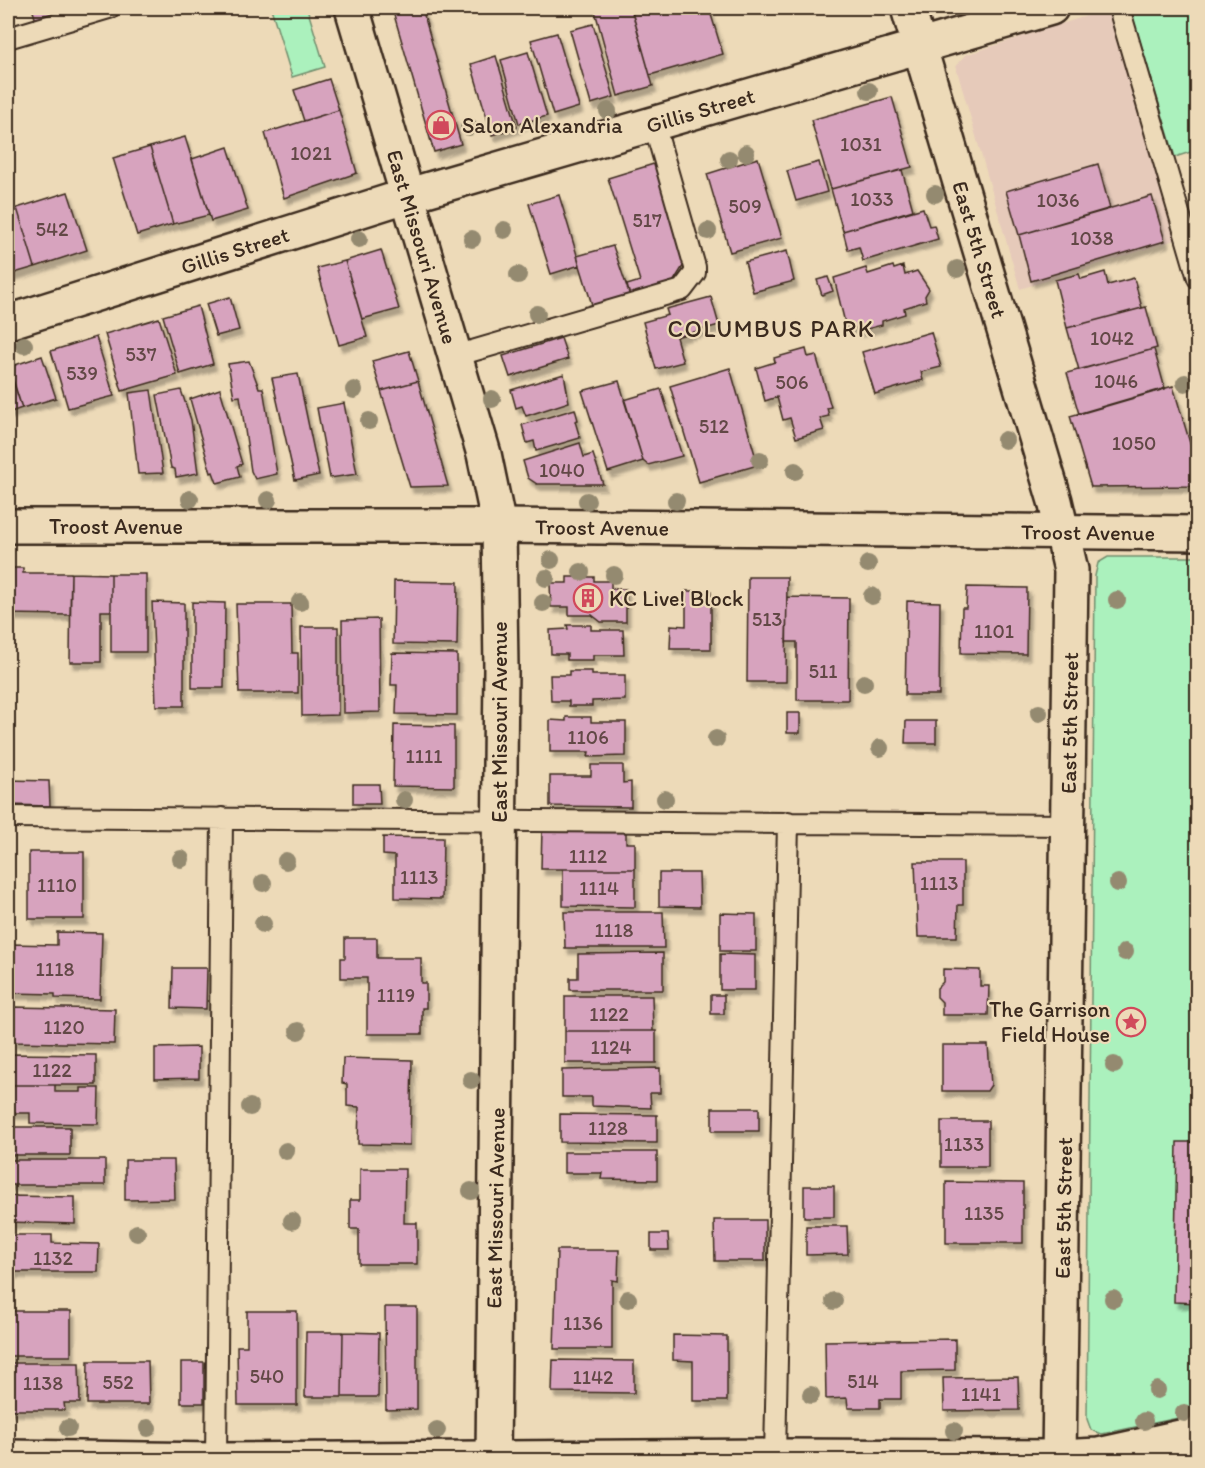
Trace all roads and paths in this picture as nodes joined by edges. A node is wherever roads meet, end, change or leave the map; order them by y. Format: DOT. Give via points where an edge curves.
graph roads {
  1 [pos="109,8"];
  2 [pos="352,8"];
  3 [pos="908,8"];
  4 [pos="1051,8"];
  5 [pos="1119,8"];
  6 [pos="8,38"];
  7 [pos="920,47"];
  8 [pos="654,124"];
  9 [pos="409,195"];
  10 [pos="1197,278"];
  11 [pos="8,322"];
  12 [pos="455,356"];
  13 [pos="8,526"];
  14 [pos="499,526"];
  15 [pos="1061,530"];
  16 [pos="1197,533"];
  17 [pos="8,817"];
  18 [pos="222,818"];
  19 [pos="499,820"];
  20 [pos="788,822"];
  21 [pos="1068,825"];
  22 [pos="1197,1433"];
  23 [pos="775,1456"];
  24 [pos="8,1457"];
  25 [pos="493,1458"];
  26 [pos="1059,1459"];
  27 [pos="216,1460"];
  1 -- 6 [label="lane"];
  2 -- 9 [label="street, East Missouri Avenue"];
  3 -- 7 [label="street, East 5th Street"];
  4 -- 7 [label="street, Gillis Street"];
  5 -- 10 [label="lane"];
  7 -- 8 [label="street, Gillis Street"];
  7 -- 15 [label="street, East 5th Street" via="1046,467"];
  8 -- 9 [label="street, Gillis Street"];
  8 -- 12 [label="lane" via="695,267 687,286"];
  9 -- 11 [label="street, Gillis Street"];
  9 -- 12 [label="street, East Missouri Avenue"];
  12 -- 14 [label="street, East Missouri Avenue" via="484,454"];
  13 -- 14 [label="street, Troost Avenue"];
  14 -- 15 [label="street, Troost Avenue"];
  14 -- 19 [label="street, East Missouri Avenue"];
  15 -- 16 [label="street, Troost Avenue" via="1101,534"];
  15 -- 21 [label="street, East 5th Street" via="1071,570"];
  17 -- 18 [label="lane"];
  18 -- 19 [label="lane"];
  18 -- 27 [label="lane"];
  19 -- 20 [label="lane"];
  19 -- 25 [label="street, East Missouri Avenue"];
  20 -- 21 [label="lane"];
  20 -- 23 [label="lane"];
  21 -- 26 [label="street, East 5th Street"];
  22 -- 26 [label="street" via="1098,1455"];
  23 -- 25 [label="street"];
  23 -- 26 [label="street"];
  24 -- 27 [label="street"];
  25 -- 27 [label="street"];
}
